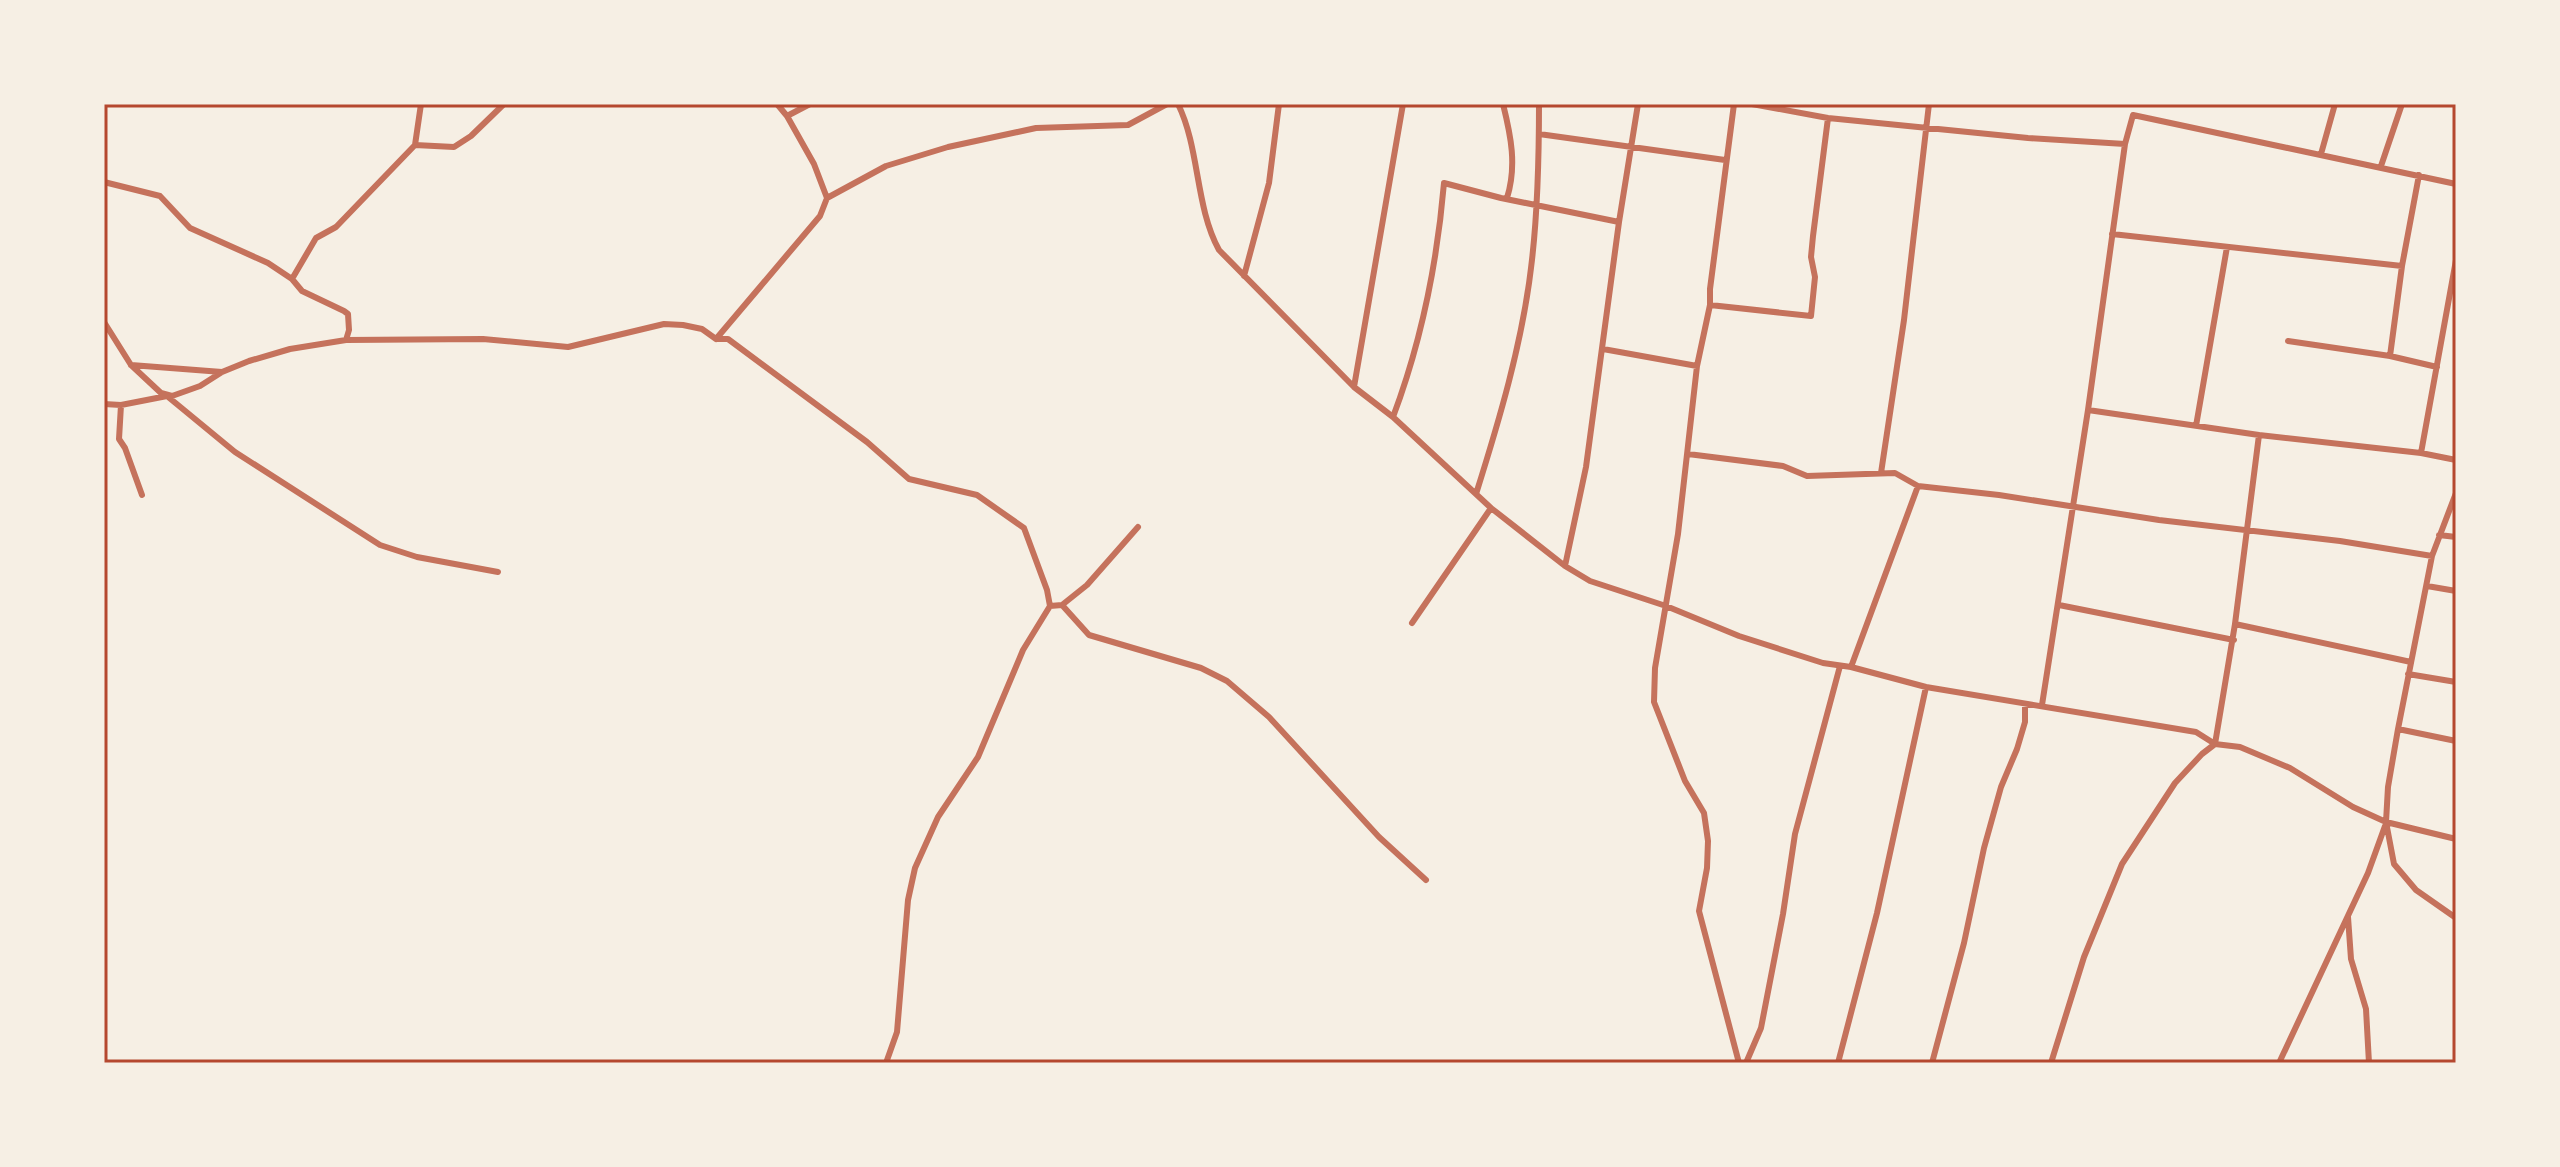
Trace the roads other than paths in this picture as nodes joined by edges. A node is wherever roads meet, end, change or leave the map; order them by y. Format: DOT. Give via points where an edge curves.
graph roads {
  1 [pos="421,104"];
  2 [pos="504,104"];
  3 [pos="777,104"];
  4 [pos="810,104"];
  5 [pos="1167,104"];
  6 [pos="1178,104"];
  7 [pos="1186,104"];
  8 [pos="1279,104"];
  9 [pos="1403,104"];
  10 [pos="1503,104"];
  11 [pos="1539,104"];
  12 [pos="1638,104"];
  13 [pos="1734,104"];
  14 [pos="1752,104"];
  15 [pos="1929,104"];
  16 [pos="2134,104"];
  17 [pos="2335,104"];
  18 [pos="2402,104"];
  19 [pos="1182,112"];
  20 [pos="2133,115"];
  21 [pos="787,116"];
  22 [pos="1828,118"];
  23 [pos="1926,126"];
  24 [pos="1539,134"];
  25 [pos="2125,144"];
  26 [pos="415,145"];
  27 [pos="1632,147"];
  28 [pos="2321,154"];
  29 [pos="1725,160"];
  30 [pos="2381,166"];
  31 [pos="2419,175"];
  32 [pos="104,182"];
  33 [pos="2456,184"];
  34 [pos="827,198"];
  35 [pos="1507,198"];
  36 [pos="1538,204"];
  37 [pos="1619,222"];
  38 [pos="2112,234"];
  39 [pos="2227,247"];
  40 [pos="2456,260"];
  41 [pos="2402,266"];
  42 [pos="1244,276"];
  43 [pos="292,279"];
  44 [pos="1710,305"];
  45 [pos="104,322"];
  46 [pos="716,339"];
  47 [pos="346,340"];
  48 [pos="2288,341"];
  49 [pos="1603,349"];
  50 [pos="2390,356"];
  51 [pos="131,365"];
  52 [pos="1697,366"];
  53 [pos="2437,367"];
  54 [pos="222,372"];
  55 [pos="1354,387"];
  56 [pos="167,396"];
  57 [pos="104,404"];
  58 [pos="121,405"];
  59 [pos="2088,410"];
  60 [pos="1393,417"];
  61 [pos="2196,426"];
  62 [pos="2259,435"];
  63 [pos="2421,453"];
  64 [pos="1688,454"];
  65 [pos="2456,460"];
  66 [pos="1881,473"];
  67 [pos="1918,486"];
  68 [pos="2456,493"];
  69 [pos="1476,494"];
  70 [pos="142,495"];
  71 [pos="2073,507"];
  72 [pos="1491,508"];
  73 [pos="1138,527"];
  74 [pos="2247,530"];
  75 [pos="2439,535"];
  76 [pos="2456,537"];
  77 [pos="2432,556"];
  78 [pos="1565,566"];
  79 [pos="498,572"];
  80 [pos="2427,586"];
  81 [pos="2456,591"];
  82 [pos="1062,605"];
  83 [pos="2059,605"];
  84 [pos="1050,606"];
  85 [pos="1666,606"];
  86 [pos="1412,623"];
  87 [pos="2235,624"];
  88 [pos="2234,640"];
  89 [pos="2411,662"];
  90 [pos="1840,666"];
  91 [pos="1851,667"];
  92 [pos="2408,674"];
  93 [pos="2456,682"];
  94 [pos="1926,687"];
  95 [pos="2025,704"];
  96 [pos="2042,705"];
  97 [pos="2398,729"];
  98 [pos="2456,741"];
  99 [pos="2215,744"];
  100 [pos="2386,822"];
  101 [pos="2456,839"];
  102 [pos="1426,880"];
  103 [pos="2348,914"];
  104 [pos="2456,918"];
  105 [pos="886,1063"];
  106 [pos="1739,1063"];
  107 [pos="1746,1063"];
  108 [pos="1838,1063"];
  109 [pos="1932,1063"];
  110 [pos="2051,1063"];
  111 [pos="2279,1063"];
  112 [pos="2369,1063"];
  1 -- 26 [label="street"];
  2 -- 26 [label="street" via="454,147"];
  3 -- 21 [label="street"];
  4 -- 21 [label="street"];
  5 -- 34 [label="street" via="1128,125 1036,128 948,147 876,171"];
  6 -- 19 [label="street"];
  7 -- 19 [label="street"];
  8 -- 42 [label="street" via="1269,183"];
  9 -- 55 [label="street"];
  10 -- 35 [label="street" via="1512,148 1513,180"];
  11 -- 24 [label="street"];
  12 -- 27 [label="street"];
  13 -- 29 [label="street"];
  14 -- 22 [label="street"];
  15 -- 23 [label="street"];
  16 -- 20 [label="street"];
  17 -- 28 [label="street"];
  18 -- 30 [label="street"];
  19 -- 42 [label="street" via="1211,234"];
  20 -- 25 [label="street"];
  20 -- 28 [label="street"];
  21 -- 34 [label="street"];
  22 -- 23 [label="street"];
  22 -- 44 [label="street" via="1811,257 1811,316"];
  23 -- 25 [label="street"];
  23 -- 66 [label="street"];
  24 -- 27 [label="street"];
  24 -- 36 [label="street"];
  25 -- 38 [label="street"];
  26 -- 43 [label="street" via="343,221 316,238"];
  27 -- 29 [label="street"];
  27 -- 37 [label="street"];
  28 -- 30 [label="street"];
  29 -- 44 [label="street"];
  30 -- 31 [label="street"];
  31 -- 33 [label="street"];
  31 -- 41 [label="street"];
  32 -- 43 [label="street" via="160,196 190,228"];
  34 -- 46 [label="street" via="820,216"];
  35 -- 36 [label="street"];
  35 -- 60 [label="street" via="1444,183 1424,320"];
  36 -- 37 [label="street"];
  36 -- 69 [label="street" via="1520,328"];
  37 -- 49 [label="street"];
  38 -- 39 [label="street"];
  38 -- 59 [label="street"];
  39 -- 41 [label="street"];
  39 -- 61 [label="street"];
  40 -- 53 [label="street"];
  41 -- 50 [label="street"];
  42 -- 55 [label="street"];
  43 -- 47 [label="street" via="302,291 348,314"];
  44 -- 52 [label="street"];
  45 -- 51 [label="street"];
  46 -- 47 [label="street" via="702,329 664,324 568,347 483,339"];
  46 -- 84 [label="street" via="728,339 745,351 909,479 977,495 1009,516 1030,540"];
  47 -- 54 [label="street" via="290,349"];
  48 -- 50 [label="street"];
  49 -- 52 [label="street"];
  49 -- 78 [label="street"];
  50 -- 53 [label="street"];
  51 -- 54 [label="street"];
  51 -- 56 [label="street"];
  52 -- 64 [label="street"];
  53 -- 63 [label="street"];
  54 -- 56 [label="street" via="200,386"];
  55 -- 60 [label="street"];
  56 -- 58 [label="street"];
  56 -- 79 [label="street" via="235,452 380,545"];
  57 -- 58 [label="street"];
  58 -- 70 [label="street" via="119,439"];
  59 -- 61 [label="street"];
  59 -- 71 [label="street"];
  60 -- 69 [label="street"];
  61 -- 62 [label="street"];
  62 -- 63 [label="street"];
  62 -- 74 [label="street"];
  63 -- 65 [label="street"];
  64 -- 66 [label="street" via="1783,466 1807,476"];
  64 -- 85 [label="street"];
  66 -- 67 [label="street" via="1895,473"];
  67 -- 71 [label="street"];
  67 -- 91 [label="street"];
  68 -- 75 [label="street"];
  69 -- 72 [label="street"];
  71 -- 74 [label="street"];
  71 -- 83 [label="street"];
  72 -- 78 [label="street"];
  72 -- 86 [label="street"];
  73 -- 82 [label="street"];
  74 -- 77 [label="street"];
  74 -- 87 [label="street"];
  75 -- 76 [label="street"];
  75 -- 77 [label="street"];
  77 -- 80 [label="street"];
  78 -- 85 [label="street" via="1590,581"];
  80 -- 81 [label="street"];
  80 -- 89 [label="street"];
  82 -- 84 [label="street"];
  82 -- 102 [label="street" via="1089,635 1201,668 1227,681 1269,717 1379,837"];
  83 -- 88 [label="street"];
  83 -- 96 [label="street"];
  84 -- 105 [label="street" via="1023,650 978,757 938,817 915,868 897,1032"];
  85 -- 90 [label="street" via="1739,636"];
  85 -- 106 [label="street" via="1654,702 1685,781 1704,813 1707,855 1699,911"];
  87 -- 88 [label="street"];
  87 -- 89 [label="street"];
  88 -- 99 [label="street"];
  89 -- 92 [label="street"];
  90 -- 91 [label="street"];
  90 -- 107 [label="street" via="1795,834 1761,1028"];
  91 -- 94 [label="street"];
  92 -- 93 [label="street"];
  92 -- 97 [label="street"];
  94 -- 95 [label="street"];
  94 -- 108 [label="street"];
  95 -- 96 [label="street"];
  95 -- 109 [label="street" via="2025,722 1984,848"];
  96 -- 99 [label="street" via="2196,732"];
  97 -- 98 [label="street"];
  97 -- 100 [label="street"];
  99 -- 100 [label="street" via="2240,747 2290,768"];
  99 -- 110 [label="street" via="2175,783 2122,864 2084,957"];
  100 -- 101 [label="street"];
  100 -- 103 [label="street"];
  100 -- 104 [label="street" via="2394,864 2416,890"];
  103 -- 111 [label="street"];
  103 -- 112 [label="street" via="2351,959 2366,1009"];
}
